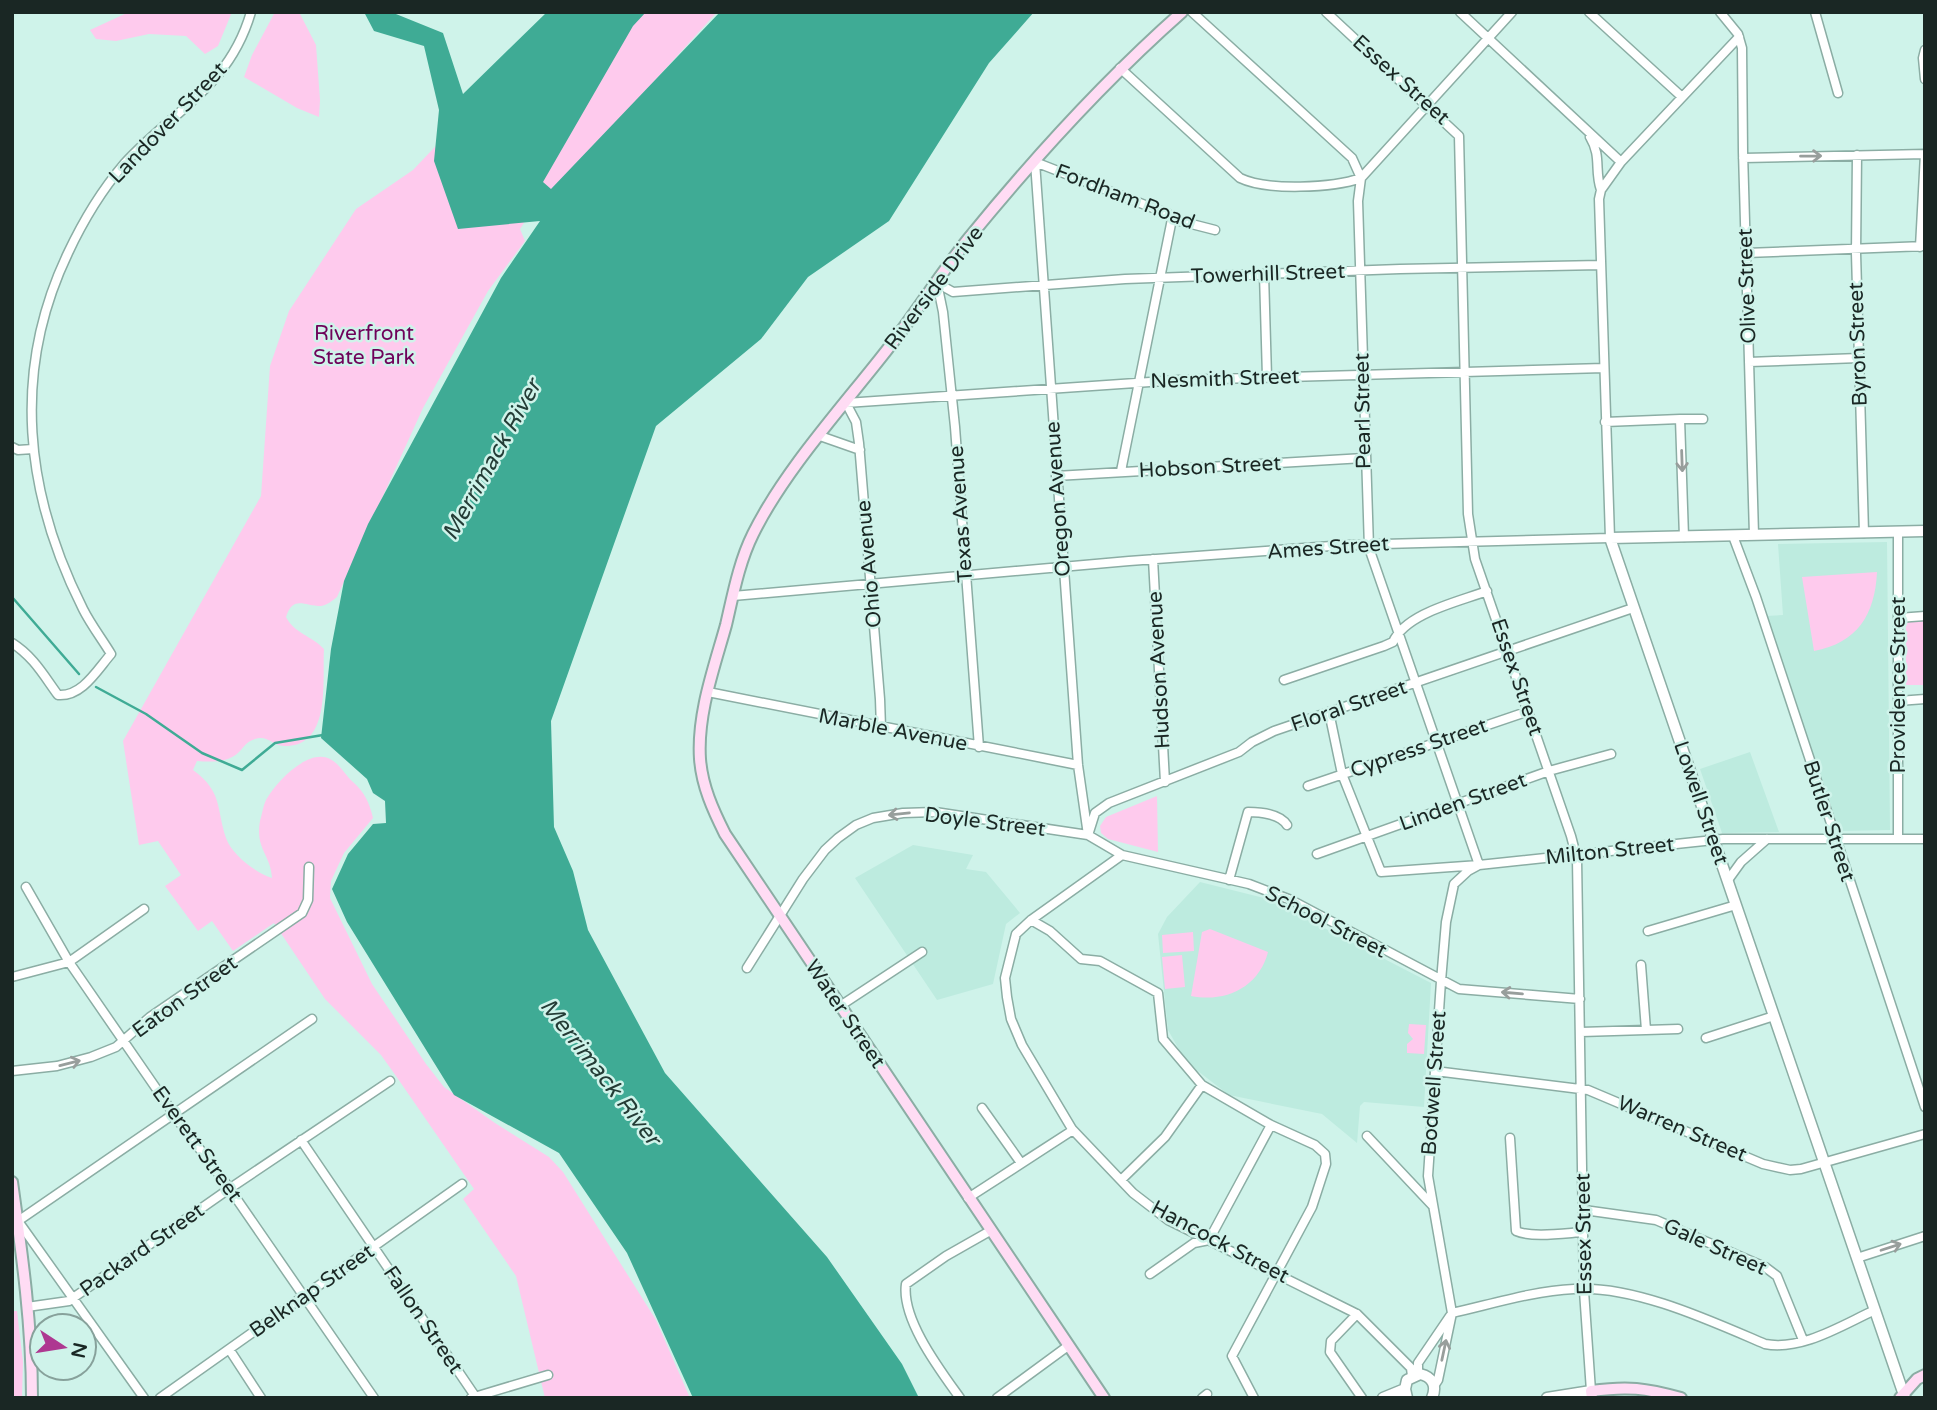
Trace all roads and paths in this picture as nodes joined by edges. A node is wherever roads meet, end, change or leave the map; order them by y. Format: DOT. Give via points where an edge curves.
graph roads {
  1 [pos="251,12"];
  2 [pos="1182,12"];
  3 [pos="1192,12"];
  4 [pos="1326,12"];
  5 [pos="1460,12"];
  6 [pos="1512,12"];
  7 [pos="1589,12"];
  8 [pos="1720,12"];
  9 [pos="1815,12"];
  10 [pos="1739,37"];
  11 [pos="1488,38"];
  12 [pos="1925,50"];
  13 [pos="1120,68"];
  14 [pos="1925,79"];
  15 [pos="1838,93"];
  16 [pos="1682,97"];
  17 [pos="1429,106"];
  18 [pos="1585,128"];
  19 [pos="1925,154"];
  20 [pos="1857,155"];
  21 [pos="1743,158"];
  22 [pos="1035,162"];
  23 [pos="1621,162"];
  24 [pos="1362,178"];
  25 [pos="1601,190"];
  26 [pos="1172,219"];
  27 [pos="1215,230"];
  28 [pos="1923,246"];
  29 [pos="1856,249"];
  30 [pos="1746,253"];
  31 [pos="1601,265"];
  32 [pos="1464,269"];
  33 [pos="1360,271"];
  34 [pos="1264,274"];
  35 [pos="1161,278"];
  36 [pos="937,283"];
  37 [pos="1042,286"];
  38 [pos="1859,358"];
  39 [pos="1749,362"];
  40 [pos="1604,368"];
  41 [pos="1464,373"];
  42 [pos="1363,375"];
  43 [pos="1266,377"];
  44 [pos="1140,382"];
  45 [pos="1050,387"];
  46 [pos="952,394"];
  47 [pos="846,403"];
  48 [pos="1681,419"];
  49 [pos="1703,419"];
  50 [pos="1605,422"];
  51 [pos="820,436"];
  52 [pos="33,449"];
  53 [pos="14,450"];
  54 [pos="860,450"];
  55 [pos="1364,458"];
  56 [pos="1121,471"];
  57 [pos="1056,476"];
  58 [pos="1925,531"];
  59 [pos="1898,532"];
  60 [pos="1864,533"];
  61 [pos="1754,535"];
  62 [pos="1732,536"];
  63 [pos="1684,537"];
  64 [pos="1610,538"];
  65 [pos="1471,541"];
  66 [pos="1368,544"];
  67 [pos="1153,559"];
  68 [pos="1063,567"];
  69 [pos="966,576"];
  70 [pos="870,583"];
  71 [pos="1487,591"];
  72 [pos="733,596"];
  73 [pos="1633,608"];
  74 [pos="1925,616"];
  75 [pos="1898,618"];
  76 [pos="1398,631"];
  77 [pos="12,643"];
  78 [pos="1508,651"];
  79 [pos="1284,680"];
  80 [pos="1416,683"];
  81 [pos="708,692"];
  82 [pos="1925,699"];
  83 [pos="1898,701"];
  84 [pos="1530,711"];
  85 [pos="1328,712"];
  86 [pos="881,728"];
  87 [pos="1437,742"];
  88 [pos="979,747"];
  89 [pos="1611,754"];
  90 [pos="1078,765"];
  91 [pos="1549,771"];
  92 [pos="1342,774"];
  93 [pos="1165,782"];
  94 [pos="1308,786"];
  95 [pos="1458,804"];
  96 [pos="1287,825"];
  97 [pos="1088,835"];
  98 [pos="1366,837"];
  99 [pos="1768,839"];
  100 [pos="1835,839"];
  101 [pos="1898,839"];
  102 [pos="1925,839"];
  103 [pos="1714,840"];
  104 [pos="1317,854"];
  105 [pos="1576,854"];
  106 [pos="1122,855"];
  107 [pos="1479,865"];
  108 [pos="309,866"];
  109 [pos="1229,880"];
  110 [pos="1728,880"];
  111 [pos="26,887"];
  112 [pos="1736,905"];
  113 [pos="144,909"];
  114 [pos="780,916"];
  115 [pos="1031,920"];
  116 [pos="1648,931"];
  117 [pos="922,952"];
  118 [pos="69,962"];
  119 [pos="1641,965"];
  120 [pos="747,968"];
  121 [pos="12,977"];
  122 [pos="1441,981"];
  123 [pos="1580,999"];
  124 [pos="840,1006"];
  125 [pos="1774,1016"];
  126 [pos="312,1019"];
  127 [pos="1678,1029"];
  128 [pos="1646,1030"];
  129 [pos="1581,1032"];
  130 [pos="1706,1038"];
  131 [pos="124,1041"];
  132 [pos="1435,1071"];
  133 [pos="12,1072"];
  134 [pos="390,1081"];
  135 [pos="1202,1085"];
  136 [pos="1581,1089"];
  137 [pos="1925,1107"];
  138 [pos="982,1108"];
  139 [pos="174,1115"];
  140 [pos="1271,1125"];
  141 [pos="1073,1130"];
  142 [pos="1925,1134"];
  143 [pos="1367,1136"];
  144 [pos="1510,1138"];
  145 [pos="301,1140"];
  146 [pos="1021,1163"];
  147 [pos="1824,1163"];
  148 [pos="1121,1180"];
  149 [pos="12,1182"];
  150 [pos="462,1184"];
  151 [pos="230,1188"];
  152 [pos="968,1198"];
  153 [pos="1432,1205"];
  154 [pos="1584,1210"];
  155 [pos="18,1221"];
  156 [pos="990,1231"];
  157 [pos="1583,1232"];
  158 [pos="1925,1236"];
  159 [pos="1209,1240"];
  160 [pos="374,1248"];
  161 [pos="1857,1258"];
  162 [pos="1276,1273"];
  163 [pos="1150,1274"];
  164 [pos="18,1276"];
  165 [pos="1584,1289"];
  166 [pos="304,1297"];
  167 [pos="73,1298"];
  168 [pos="27,1307"];
  169 [pos="1875,1310"];
  170 [pos="1452,1313"];
  171 [pos="1357,1314"];
  172 [pos="1803,1340"];
  173 [pos="1068,1346"];
  174 [pos="229,1349"];
  175 [pos="548,1375"];
  176 [pos="1415,1375"];
  177 [pos="1925,1375"];
  178 [pos="1434,1386"];
  179 [pos="1406,1393"];
  180 [pos="1592,1395"];
  181 [pos="1903,1396"];
  182 [pos="473,1397"];
  183 [pos="32,1398"];
  184 [pos="144,1398"];
  185 [pos="160,1398"];
  186 [pos="261,1398"];
  187 [pos="374,1398"];
  188 [pos="960,1398"];
  189 [pos="997,1398"];
  190 [pos="1104,1398"];
  191 [pos="1254,1398"];
  192 [pos="1363,1398"];
  193 [pos="1382,1398"];
  194 [pos="1432,1398"];
  195 [pos="1548,1398"];
  196 [pos="1681,1398"];
  1 -- 52 [label="street, Landover Street" via="217,78 124,164 74,241 40,336 30,415"];
  2 -- 13 [label="main road, Riverside Drive"];
  3 -- 24 [label="street" via="1352,158"];
  4 -- 17 [label="street, Essex Street"];
  5 -- 11 [label="street, Lowell Street"];
  6 -- 11 [label="street"];
  7 -- 16 [label="street"];
  8 -- 10 [label="street"];
  9 -- 15 [label="street"];
  10 -- 16 [label="street"];
  10 -- 21 [label="street, Olive Street"];
  11 -- 17 [label="street"];
  11 -- 18 [label="street, Lowell Street"];
  12 -- 14 [label="street"];
  13 -- 22 [label="main road, Riverside Drive"];
  13 -- 24 [label="street" via="1229,168 1253,184 1342,185"];
  16 -- 23 [label="street"];
  17 -- 24 [label="street"];
  17 -- 32 [label="street, Essex Street" via="1459,136"];
  18 -- 23 [label="street, Lowell Street"];
  18 -- 25 [label="street, Lowell Street" via="1598,155"];
  19 -- 20 [label="street"];
  19 -- 28 [label="street"];
  21 -- 20 [label="street, one-way"];
  20 -- 29 [label="street, Byron Street"];
  21 -- 30 [label="street, Olive Street"];
  22 -- 26 [label="street, Fordham Road" via="1158,209"];
  22 -- 36 [label="main road, Riverside Drive"];
  22 -- 37 [label="street, Oregon Avenue"];
  23 -- 25 [label="street"];
  24 -- 33 [label="street, Pearl Street" via="1358,201"];
  25 -- 31 [label="street, Lowell Street"];
  26 -- 27 [label="street, Fordham Road"];
  26 -- 35 [label="street"];
  28 -- 29 [label="street"];
  29 -- 30 [label="street"];
  29 -- 38 [label="street, Byron Street"];
  30 -- 39 [label="street, Olive Street"];
  31 -- 32 [label="street, Towerhill Street"];
  31 -- 40 [label="street, Lowell Street"];
  32 -- 33 [label="street, Towerhill Street"];
  32 -- 41 [label="street, Essex Street"];
  33 -- 34 [label="street, Towerhill Street"];
  33 -- 42 [label="street, Pearl Street"];
  34 -- 35 [label="street, Towerhill Street"];
  34 -- 43 [label="street"];
  35 -- 37 [label="street, Towerhill Street"];
  35 -- 44 [label="street"];
  36 -- 37 [label="street, Towerhill Street" via="953,292"];
  36 -- 46 [label="street, Texas Avenue"];
  36 -- 47 [label="main road, Riverside Drive"];
  37 -- 45 [label="street, Oregon Avenue"];
  38 -- 39 [label="street"];
  38 -- 60 [label="street, Byron Street"];
  39 -- 61 [label="street, Olive Street"];
  40 -- 41 [label="street, Nesmith Street"];
  40 -- 50 [label="street, Lowell Street"];
  41 -- 42 [label="street, Nesmith Street"];
  41 -- 65 [label="street, Essex Street"];
  42 -- 43 [label="street, Nesmith Street"];
  42 -- 55 [label="street, Pearl Street"];
  43 -- 44 [label="street, Nesmith Street"];
  44 -- 45 [label="street, Nesmith Street"];
  44 -- 56 [label="street"];
  45 -- 46 [label="street, Nesmith Street"];
  45 -- 57 [label="street, Oregon Avenue"];
  46 -- 47 [label="street, Nesmith Street"];
  46 -- 69 [label="street, Texas Avenue"];
  47 -- 51 [label="main road, Riverside Drive"];
  47 -- 54 [label="street, Ohio Avenue" via="856,422"];
  48 -- 49 [label="street"];
  48 -- 50 [label="street"];
  48 -- 63 [label="street, one-way"];
  50 -- 64 [label="street, Lowell Street"];
  51 -- 54 [label="street"];
  51 -- 72 [label="main road, Riverside Drive" via="752,536"];
  52 -- 53 [label="street"];
  52 -- 77 [label="street, Landover Street" via="37,484 57,551 83,610 111,654 79,690 58,695 38,666"];
  54 -- 70 [label="street, Ohio Avenue"];
  55 -- 56 [label="street, Hobson Street"];
  55 -- 66 [label="street, Pearl Street"];
  56 -- 57 [label="street, Hobson Street"];
  57 -- 68 [label="street, Oregon Avenue"];
  58 -- 59 [label="street, Ames Street"];
  59 -- 60 [label="street, Ames Street"];
  59 -- 75 [label="street, Providence Street"];
  60 -- 61 [label="street, Ames Street"];
  61 -- 62 [label="street, Ames Street"];
  62 -- 63 [label="street, Ames Street"];
  62 -- 100 [label="street, Butler Street"];
  63 -- 64 [label="street, Ames Street"];
  64 -- 65 [label="street, Ames Street"];
  64 -- 73 [label="street, Lowell Street"];
  65 -- 66 [label="street, Ames Street"];
  65 -- 71 [label="street, Essex Street"];
  66 -- 67 [label="street, Ames Street"];
  66 -- 76 [label="street, Pearl Street"];
  67 -- 68 [label="street, Ames Street"];
  67 -- 93 [label="street, Hudson Avenue"];
  68 -- 69 [label="street, Ames Street"];
  68 -- 90 [label="street, Oregon Avenue"];
  69 -- 70 [label="street, Ames Street"];
  69 -- 88 [label="street, Texas Avenue"];
  70 -- 72 [label="street, Ames Street"];
  70 -- 86 [label="street, Ohio Avenue"];
  71 -- 76 [label="street" via="1410,621"];
  71 -- 78 [label="street, Essex Street"];
  72 -- 81 [label="main road, Water Street"];
  73 -- 78 [label="street, Floral Street"];
  73 -- 103 [label="street, Lowell Street"];
  74 -- 75 [label="street"];
  75 -- 83 [label="street, Providence Street"];
  76 -- 79 [label="street" via="1393,642 1384,646"];
  76 -- 80 [label="street, Pearl Street"];
  78 -- 80 [label="street, Floral Street"];
  78 -- 84 [label="street, Essex Street"];
  80 -- 85 [label="street, Floral Street"];
  80 -- 87 [label="street, Pearl Street"];
  81 -- 86 [label="street, Marble Avenue"];
  81 -- 114 [label="main road, Water Street" via="700,741 708,800"];
  82 -- 83 [label="street"];
  83 -- 101 [label="street, Providence Street"];
  84 -- 87 [label="street, Cypress Street"];
  84 -- 91 [label="street, Essex Street"];
  85 -- 92 [label="street"];
  85 -- 93 [label="street, Floral Street" via="1273,731 1239,752"];
  86 -- 88 [label="street, Marble Avenue"];
  87 -- 92 [label="street, Cypress Street"];
  87 -- 95 [label="street, Pearl Street"];
  88 -- 90 [label="street, Marble Avenue"];
  89 -- 91 [label="street, Linden Street"];
  90 -- 97 [label="street, Oregon Avenue"];
  91 -- 95 [label="street, Linden Street"];
  91 -- 105 [label="street, Essex Street"];
  92 -- 94 [label="street, Cypress Street"];
  92 -- 98 [label="street"];
  93 -- 97 [label="street, Floral Street" via="1109,803 1095,813"];
  95 -- 98 [label="street, Linden Street"];
  95 -- 107 [label="street, Pearl Street"];
  96 -- 109 [label="street" via="1284,820 1248,812"];
  97 -- 106 [label="street, School Street"];
  97 -- 114 [label="street, Doyle Street, one-way" via="934,813 873,818 856,825 825,850"];
  98 -- 104 [label="street, Linden Street"];
  98 -- 107 [label="street, Milton Street" via="1380,872"];
  99 -- 100 [label="street, Milton Street"];
  99 -- 103 [label="street, Milton Street"];
  99 -- 110 [label="street"];
  100 -- 101 [label="street, Milton Street"];
  100 -- 137 [label="street, Butler Street"];
  101 -- 102 [label="street, Milton Street"];
  103 -- 105 [label="street, Milton Street"];
  103 -- 110 [label="street, Lowell Street"];
  105 -- 107 [label="street, Milton Street"];
  105 -- 123 [label="street, Essex Street"];
  106 -- 109 [label="street, School Street"];
  106 -- 115 [label="street, Hancock Street"];
  107 -- 122 [label="street, Bodwell Street" via="1454,884"];
  108 -- 131 [label="street, Eaton Street" via="308,900 302,914 150,1017"];
  109 -- 122 [label="street, School Street" via="1291,900"];
  110 -- 112 [label="street, Lowell Street"];
  111 -- 118 [label="street, Everett Street"];
  112 -- 116 [label="street"];
  112 -- 125 [label="street, Lowell Street"];
  113 -- 118 [label="street"];
  114 -- 120 [label="street, Doyle Street"];
  114 -- 124 [label="main road, Water Street"];
  115 -- 135 [label="street" via="1081,959 1100,961 1158,993 1163,1039"];
  115 -- 141 [label="street, Hancock Street" via="1016,934 1005,978 1007,997 1022,1045"];
  117 -- 124 [label="street"];
  118 -- 121 [label="street"];
  118 -- 131 [label="street, Everett Street"];
  119 -- 128 [label="street"];
  123 -- 122 [label="street, School Street, one-way" via="1459,989"];
  122 -- 132 [label="street, Bodwell Street"];
  123 -- 129 [label="street, Essex Street"];
  124 -- 152 [label="main road, Water Street"];
  125 -- 130 [label="street"];
  125 -- 147 [label="street, Lowell Street"];
  126 -- 139 [label="street"];
  127 -- 128 [label="street"];
  128 -- 129 [label="street"];
  129 -- 136 [label="street, Essex Street"];
  133 -- 131 [label="street, Eaton Street, one-way" via="91,1058"];
  131 -- 139 [label="street, Everett Street"];
  132 -- 136 [label="street, Warren Street"];
  132 -- 153 [label="street, Bodwell Street" via="1429,1176"];
  134 -- 145 [label="street, Packard Street"];
  135 -- 140 [label="street"];
  135 -- 148 [label="street" via="1165,1137"];
  136 -- 147 [label="street, Warren Street" via="1762,1164 1790,1170"];
  136 -- 154 [label="street, Essex Street"];
  138 -- 146 [label="street"];
  139 -- 151 [label="street, Everett Street"];
  139 -- 155 [label="street"];
  140 -- 159 [label="street"];
  140 -- 162 [label="street" via="1325,1154 1311,1207"];
  141 -- 146 [label="street"];
  141 -- 148 [label="street, Hancock Street"];
  142 -- 147 [label="street, Warren Street"];
  143 -- 153 [label="street"];
  144 -- 157 [label="street" via="1517,1231"];
  145 -- 151 [label="street, Packard Street"];
  145 -- 160 [label="street, Fallon Street"];
  146 -- 152 [label="street"];
  147 -- 161 [label="street, Lowell Street"];
  148 -- 159 [label="street, Hancock Street" via="1168,1220"];
  149 -- 155 [label="main road"];
  150 -- 160 [label="street, Belknap Street"];
  151 -- 166 [label="street, Everett Street"];
  151 -- 167 [label="street, Packard Street"];
  152 -- 156 [label="main road, Water Street"];
  153 -- 170 [label="street, Bodwell Street"];
  154 -- 157 [label="street, Essex Street"];
  154 -- 172 [label="street, Gale Street" via="1656,1220 1765,1267 1777,1276"];
  155 -- 164 [label="main road"];
  155 -- 167 [label="street"];
  156 -- 173 [label="main road, Water Street"];
  156 -- 188 [label="street" via="906,1284 905,1297 915,1324"];
  157 -- 165 [label="street, Essex Street"];
  161 -- 158 [label="street, one-way"];
  159 -- 162 [label="street, Hancock Street"];
  159 -- 163 [label="street" via="1194,1243"];
  160 -- 166 [label="street, Belknap Street"];
  160 -- 182 [label="street, Fallon Street"];
  161 -- 169 [label="street, Lowell Street"];
  162 -- 171 [label="street, Hancock Street"];
  162 -- 191 [label="street" via="1232,1356"];
  164 -- 168 [label="main road"];
  165 -- 170 [label="street"];
  165 -- 172 [label="street" via="1666,1303 1765,1344 1788,1346"];
  165 -- 180 [label="street, Essex Street"];
  166 -- 174 [label="street, Belknap Street"];
  166 -- 187 [label="street, Everett Street"];
  167 -- 168 [label="street, Packard Street"];
  167 -- 184 [label="street"];
  168 -- 183 [label="main road"];
  169 -- 172 [label="street"];
  169 -- 181 [label="street, Lowell Street"];
  170 -- 176 [label="street" via="1418,1363"];
  178 -- 170 [label="street, Bodwell Street, one-way"];
  171 -- 176 [label="street, Hancock Street"];
  171 -- 192 [label="street" via="1329,1346"];
  173 -- 189 [label="street"];
  173 -- 190 [label="main road, Water Street"];
  174 -- 185 [label="street, Belknap Street"];
  174 -- 186 [label="street"];
  175 -- 182 [label="street"];
  176 -- 178 [label="street" via="1428,1376"];
  176 -- 179 [label="street" via="1407,1380"];
  177 -- 181 [label="main road"];
  178 -- 194 [label="street"];
  179 -- 193 [label="street"];
  180 -- 195 [label="street"];
  180 -- 196 [label="main road" via="1622,1387"];
}
